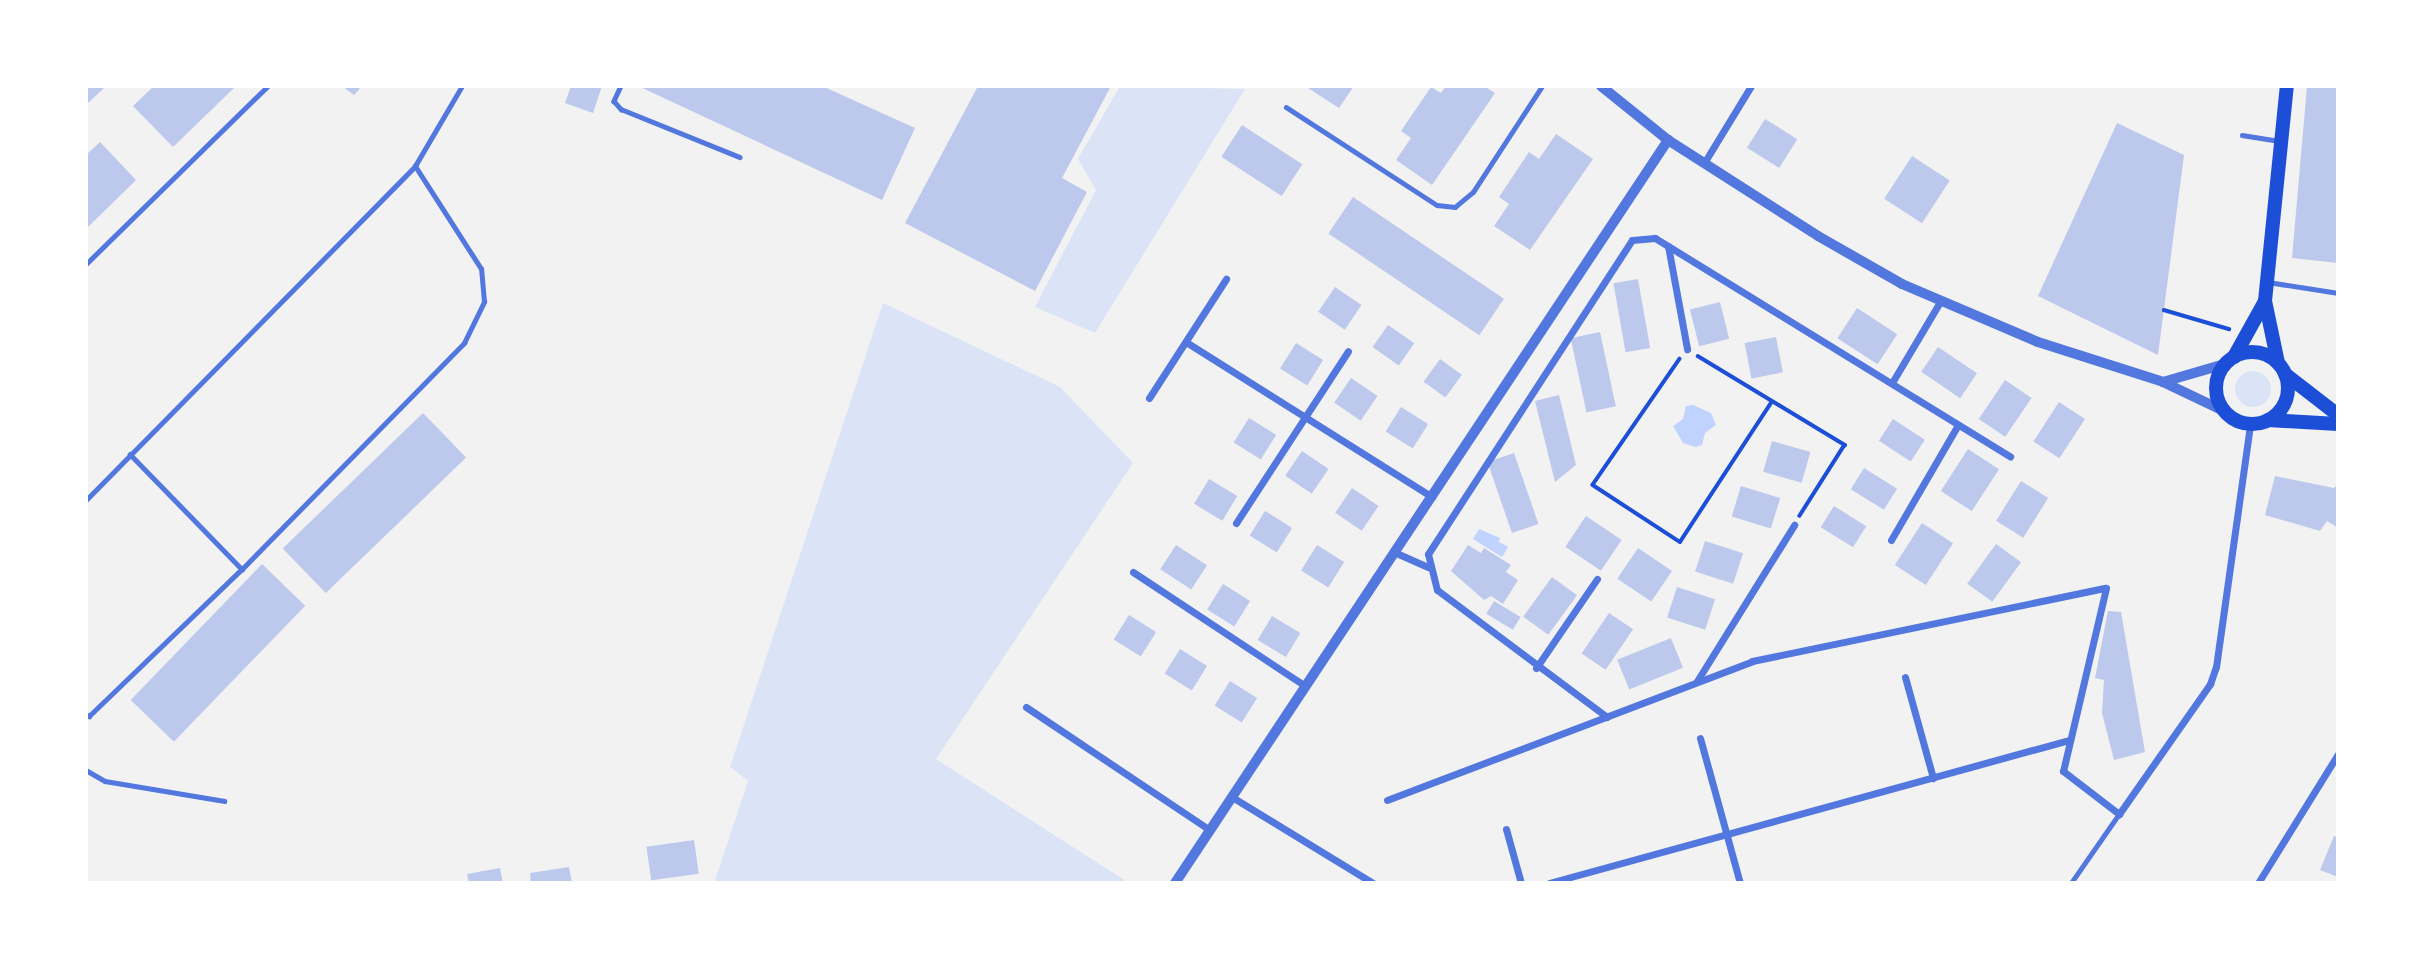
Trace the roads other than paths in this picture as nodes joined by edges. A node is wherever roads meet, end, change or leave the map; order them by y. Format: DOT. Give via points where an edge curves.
graph roads {
  1 [pos="268,86"];
  2 [pos="462,86"];
  3 [pos="621,86"];
  4 [pos="1542,86"];
  5 [pos="1601,86"];
  6 [pos="1751,86"];
  7 [pos="2287,86"];
  8 [pos="1286,107"];
  9 [pos="2242,135"];
  10 [pos="1668,140"];
  11 [pos="2282,141"];
  12 [pos="740,157"];
  13 [pos="1704,163"];
  14 [pos="415,166"];
  15 [pos="1668,246"];
  16 [pos="86,264"];
  17 [pos="1226,279"];
  18 [pos="2267,282"];
  19 [pos="2338,293"];
  20 [pos="2265,301"];
  21 [pos="1940,302"];
  22 [pos="1186,342"];
  23 [pos="1687,349"];
  24 [pos="1348,351"];
  25 [pos="2229,361"];
  26 [pos="2281,369"];
  27 [pos="1893,382"];
  28 [pos="2163,382"];
  29 [pos="1149,398"];
  30 [pos="2224,411"];
  31 [pos="2338,415"];
  32 [pos="1304,418"];
  33 [pos="2268,420"];
  34 [pos="2250,424"];
  35 [pos="2338,424"];
  36 [pos="1958,425"];
  37 [pos="130,454"];
  38 [pos="2010,456"];
  39 [pos="1432,497"];
  40 [pos="86,500"];
  41 [pos="1236,523"];
  42 [pos="1794,525"];
  43 [pos="1891,540"];
  44 [pos="1394,552"];
  45 [pos="1428,567"];
  46 [pos="242,569"];
  47 [pos="1133,572"];
  48 [pos="1597,579"];
  49 [pos="1536,668"];
  50 [pos="1905,677"];
  51 [pos="1697,682"];
  52 [pos="1305,687"];
  53 [pos="1026,707"];
  54 [pos="86,714"];
  55 [pos="1607,717"];
  56 [pos="1700,738"];
  57 [pos="2069,740"];
  58 [pos="2338,754"];
  59 [pos="86,770"];
  60 [pos="1933,778"];
  61 [pos="1232,797"];
  62 [pos="1387,800"];
  63 [pos="224,801"];
  64 [pos="2119,814"];
  65 [pos="1506,829"];
  66 [pos="1210,830"];
  67 [pos="1727,833"];
  68 [pos="1175,883"];
  69 [pos="1373,883"];
  70 [pos="1521,883"];
  71 [pos="1549,883"];
  72 [pos="1740,883"];
  73 [pos="2071,883"];
  74 [pos="2258,883"];
  1 -- 16 [label="lane"];
  2 -- 14 [label="lane"];
  3 -- 12 [label="lane" via="614,101 621,109"];
  4 -- 8 [label="lane" via="1473,192 1455,207 1437,205"];
  5 -- 10 [label="street"];
  6 -- 13 [label="street"];
  7 -- 11 [label="main road"];
  9 -- 11 [label="lane"];
  10 -- 13 [label="street"];
  10 -- 39 [label="street"];
  11 -- 18 [label="main road"];
  13 -- 21 [label="street" via="1862,262"];
  14 -- 37 [label="lane"];
  14 -- 46 [label="lane" via="481,269 484,302 464,343"];
  15 -- 23 [label="street"];
  15 -- 27 [label="street"];
  15 -- 45 [label="street" via="1647,236 1626,246 1432,543"];
  17 -- 22 [label="street"];
  18 -- 19 [label="lane"];
  18 -- 20 [label="main road"];
  20 -- 25 [label="main road"];
  20 -- 26 [label="main road"];
  21 -- 27 [label="street"];
  21 -- 28 [label="street" via="2074,355"];
  22 -- 29 [label="street"];
  22 -- 32 [label="street"];
  24 -- 32 [label="street"];
  25 -- 26 [label="main road" via="2257,352"];
  25 -- 28 [label="street"];
  25 -- 30 [label="main road" via="2216,393"];
  26 -- 31 [label="main road"];
  26 -- 33 [label="main road" via="2286,401"];
  27 -- 36 [label="street"];
  28 -- 30 [label="street"];
  30 -- 34 [label="main road"];
  32 -- 39 [label="street"];
  32 -- 41 [label="street"];
  33 -- 34 [label="main road"];
  33 -- 35 [label="main road"];
  34 -- 64 [label="street" via="2216,667 2203,695"];
  36 -- 38 [label="street"];
  36 -- 43 [label="street"];
  37 -- 40 [label="lane"];
  37 -- 46 [label="lane"];
  39 -- 44 [label="street"];
  42 -- 51 [label="street"];
  44 -- 45 [label="street"];
  44 -- 52 [label="street"];
  45 -- 49 [label="street" via="1437,590"];
  46 -- 54 [label="lane" via="89,716"];
  47 -- 52 [label="street"];
  48 -- 49 [label="street"];
  49 -- 55 [label="street"];
  50 -- 60 [label="street"];
  51 -- 55 [label="street"];
  51 -- 57 [label="street" via="1752,661 2106,588"];
  52 -- 61 [label="street"];
  53 -- 66 [label="street"];
  55 -- 62 [label="street"];
  56 -- 67 [label="street"];
  57 -- 60 [label="street"];
  57 -- 64 [label="street" via="2063,771"];
  58 -- 74 [label="street"];
  59 -- 63 [label="lane" via="106,781"];
  60 -- 67 [label="street"];
  61 -- 66 [label="street"];
  61 -- 69 [label="street"];
  64 -- 73 [label="lane"];
  65 -- 70 [label="street"];
  66 -- 68 [label="street"];
  67 -- 71 [label="street"];
  67 -- 72 [label="street"];
}
